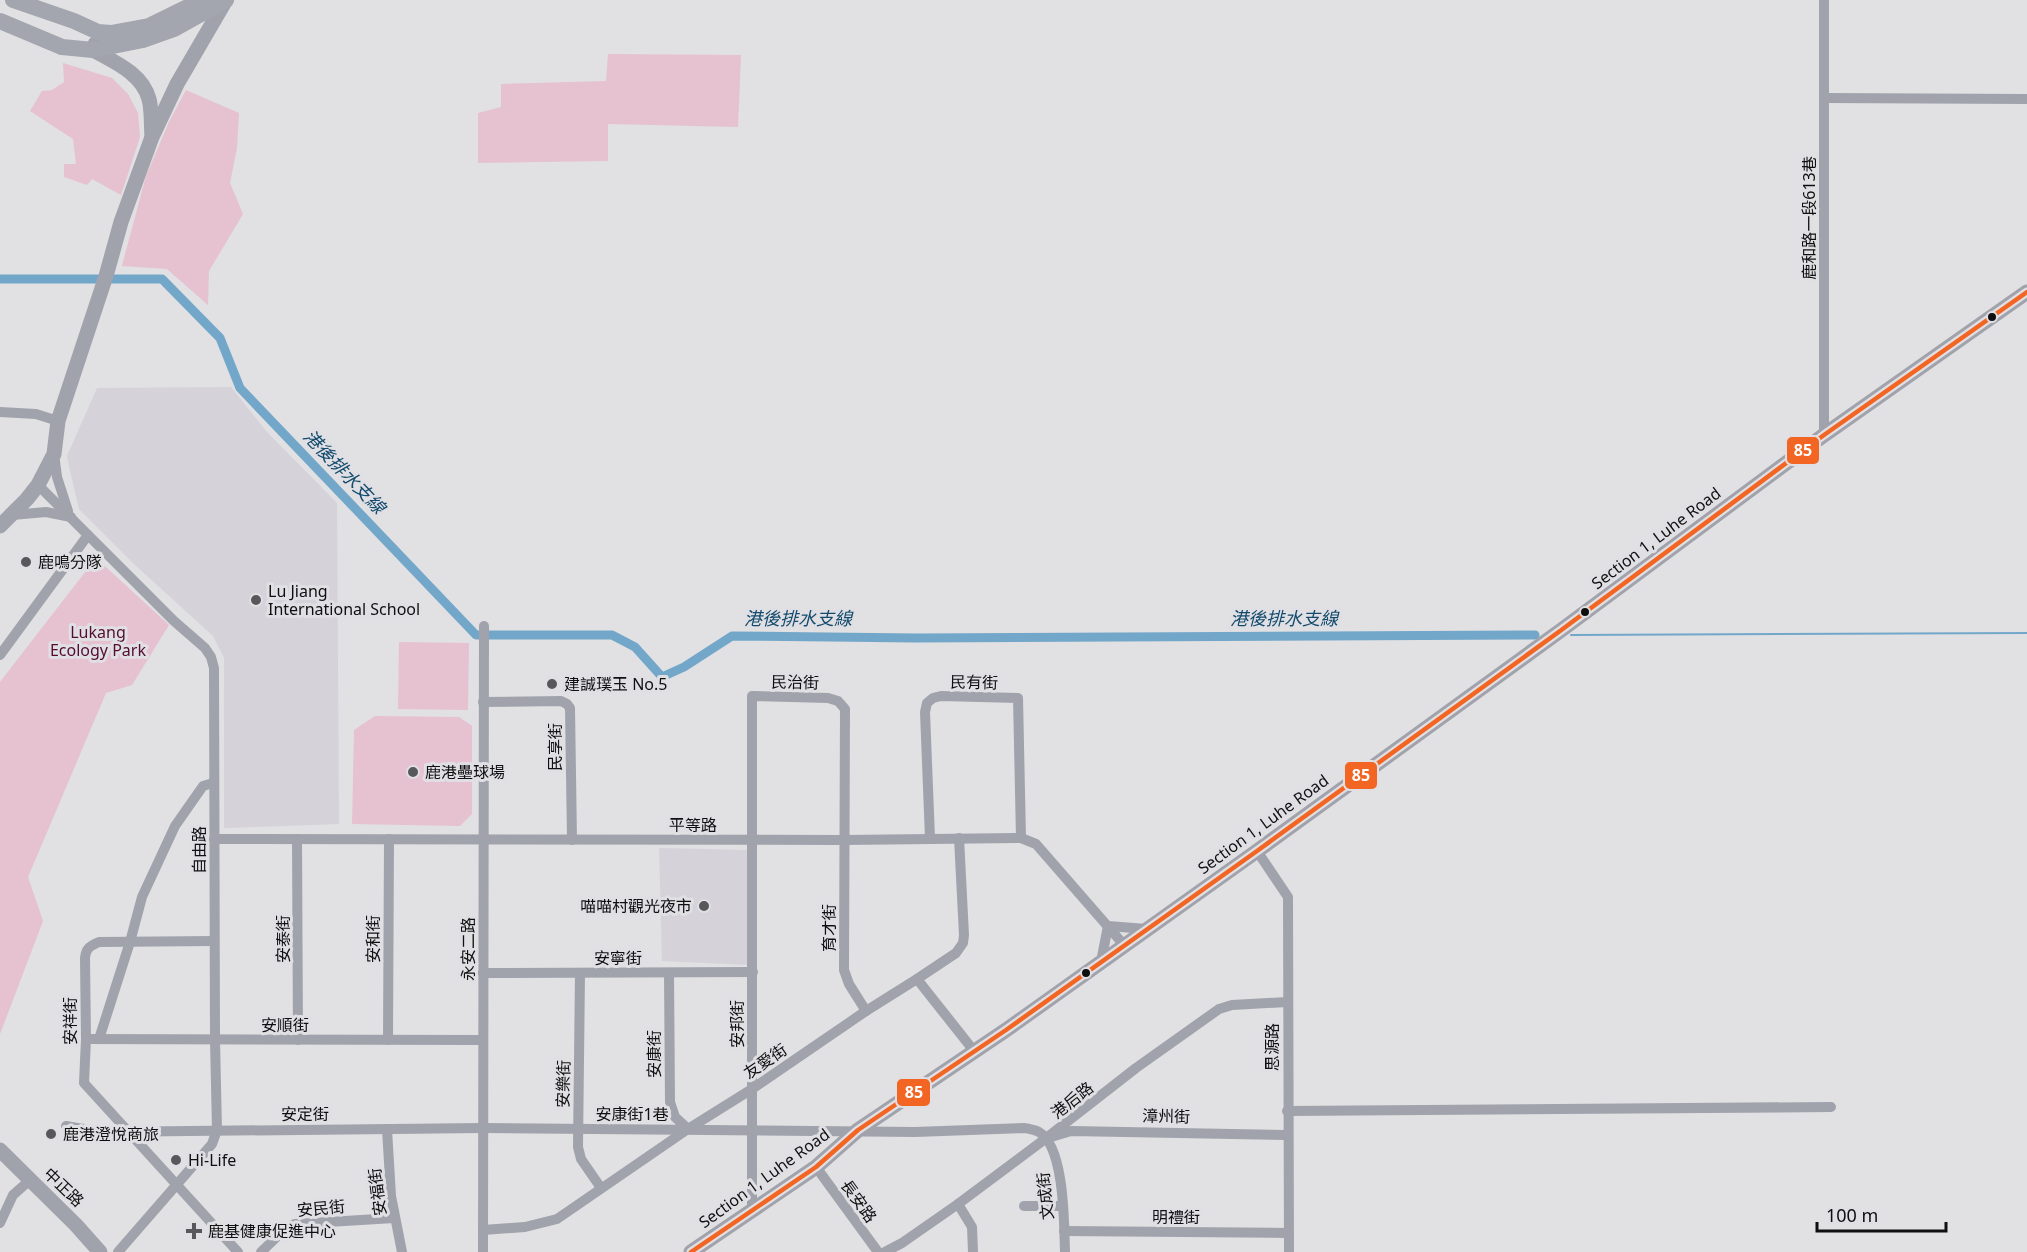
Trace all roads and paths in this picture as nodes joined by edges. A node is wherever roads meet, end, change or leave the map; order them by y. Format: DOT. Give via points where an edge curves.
graph roads {
  1 [pos="13,0"];
  2 [pos="202,0"];
  3 [pos="226,0"];
  4 [pos="1824,0"];
  5 [pos="0,21"];
  6 [pos="98,32"];
  7 [pos="93,50"];
  8 [pos="1824,98"];
  9 [pos="2027,99"];
  10 [pos="152,137"];
  11 [pos="2027,292"];
  12 [pos="0,412"];
  13 [pos="58,421"];
  14 [pos="1824,435"];
  15 [pos="54,454"];
  16 [pos="38,485"];
  17 [pos="12,514"];
  18 [pos="71,517"];
  19 [pos="0,526"];
  20 [pos="88,536"];
  21 [pos="484,626"];
  22 [pos="0,655"];
  23 [pos="483,702"];
  24 [pos="213,783"];
  25 [pos="930,838"];
  26 [pos="959,838"];
  27 [pos="1021,838"];
  28 [pos="214,839"];
  29 [pos="297,839"];
  30 [pos="389,839"];
  31 [pos="483,839"];
  32 [pos="572,840"];
  33 [pos="753,840"];
  34 [pos="844,840"];
  35 [pos="1257,851"];
  36 [pos="1108,926"];
  37 [pos="1146,929"];
  38 [pos="214,941"];
  39 [pos="130,942"];
  40 [pos="1124,945"];
  41 [pos="1101,962"];
  42 [pos="753,972"];
  43 [pos="580,973"];
  44 [pos="669,973"];
  45 [pos="483,974"];
  46 [pos="917,979"];
  47 [pos="1287,1002"];
  48 [pos="866,1011"];
  49 [pos="86,1040"];
  50 [pos="99,1040"];
  51 [pos="215,1040"];
  52 [pos="298,1040"];
  53 [pos="388,1040"];
  54 [pos="483,1040"];
  55 [pos="975,1051"];
  56 [pos="752,1089"];
  57 [pos="1831,1107"];
  58 [pos="1287,1111"];
  59 [pos="66,1126"];
  60 [pos="483,1128"];
  61 [pos="387,1129"];
  62 [pos="577,1129"];
  63 [pos="688,1129"];
  64 [pos="217,1130"];
  65 [pos="752,1130"];
  66 [pos="858,1130"];
  67 [pos="126,1131"];
  68 [pos="1287,1135"];
  69 [pos="1045,1139"];
  70 [pos="0,1150"];
  71 [pos="816,1167"];
  72 [pos="30,1180"];
  73 [pos="177,1186"];
  74 [pos="602,1188"];
  75 [pos="958,1204"];
  76 [pos="1024,1206"];
  77 [pos="1063,1206"];
  78 [pos="752,1209"];
  79 [pos="394,1218"];
  80 [pos="0,1223"];
  81 [pos="483,1230"];
  82 [pos="1064,1231"];
  83 [pos="1289,1233"];
  84 [pos="100,1252"];
  85 [pos="118,1252"];
  86 [pos="238,1252"];
  87 [pos="261,1252"];
  88 [pos="402,1252"];
  89 [pos="483,1252"];
  90 [pos="691,1252"];
  91 [pos="878,1252"];
  92 [pos="885,1252"];
  93 [pos="973,1252"];
  94 [pos="1065,1252"];
  95 [pos="1289,1252"];
  1 -- 6 [label="main road"];
  2 -- 6 [label="main road" via="149,26"];
  3 -- 7 [label="main road" via="174,29"];
  3 -- 10 [label="main road" via="177,84"];
  4 -- 8 [label="street, 鹿和路一段613巷"];
  5 -- 7 [label="main road" via="62,47"];
  6 -- 7 [label="main road"];
  7 -- 10 [label="main road" via="132,72 142,85 149,98"];
  8 -- 9 [label="street"];
  8 -- 14 [label="street, 鹿和路一段613巷"];
  10 -- 13 [label="main road"];
  11 -- 14 [label="main road, Section 1, Luhe Road"];
  12 -- 13 [label="street" via="36,414"];
  13 -- 15 [label="main road"];
  14 -- 35 [label="main road, Section 1, Luhe Road"];
  15 -- 16 [label="main road"];
  15 -- 18 [label="street" via="63,499"];
  16 -- 17 [label="main road"];
  16 -- 18 [label="street, 自由路"];
  17 -- 18 [label="street" via="46,512"];
  17 -- 19 [label="main road"];
  18 -- 20 [label="street, 自由路"];
  20 -- 22 [label="street"];
  20 -- 24 [label="street, 自由路" via="211,657"];
  21 -- 23 [label="street, 永安二路"];
  23 -- 31 [label="street, 永安二路"];
  23 -- 32 [label="street, 民享街" via="561,701 570,708"];
  24 -- 28 [label="street, 自由路"];
  24 -- 39 [label="street" via="203,786 175,826 142,897"];
  25 -- 26 [label="street, 平等路"];
  25 -- 27 [label="street, 民有街" via="925,712 927,703 941,696 1018,698"];
  25 -- 34 [label="street, 平等路"];
  26 -- 27 [label="street, 平等路"];
  26 -- 46 [label="street, 友愛街" via="963,943"];
  27 -- 36 [label="street" via="1036,844"];
  28 -- 29 [label="street, 平等路"];
  28 -- 38 [label="street, 自由路"];
  29 -- 30 [label="street, 平等路"];
  29 -- 52 [label="street, 安泰街"];
  30 -- 31 [label="street, 平等路"];
  30 -- 53 [label="street, 安和街"];
  31 -- 32 [label="street, 平等路"];
  31 -- 45 [label="street, 永安二路"];
  32 -- 33 [label="street, 平等路"];
  33 -- 34 [label="street, 平等路"];
  33 -- 34 [label="street, 民治街" via="752,696 828,698 843,705"];
  33 -- 42 [label="street, 安邦街"];
  34 -- 48 [label="street, 育才街" via="844,970"];
  35 -- 37 [label="main road, Section 1, Luhe Road"];
  35 -- 47 [label="street, 思源路" via="1288,897"];
  36 -- 37 [label="street"];
  36 -- 40 [label="street"];
  36 -- 41 [label="street"];
  37 -- 40 [label="main road, Section 1, Luhe Road"];
  38 -- 39 [label="street, 安祥街"];
  38 -- 51 [label="street, 自由路"];
  39 -- 49 [label="street, 安祥街" via="99,942 86,950"];
  39 -- 50 [label="street"];
  40 -- 41 [label="main road, Section 1, Luhe Road"];
  41 -- 55 [label="main road, Section 1, Luhe Road"];
  42 -- 44 [label="street, 安寧街"];
  42 -- 56 [label="street, 安邦街"];
  43 -- 44 [label="street, 安寧街"];
  43 -- 45 [label="street, 安寧街"];
  43 -- 62 [label="street, 安樂街"];
  44 -- 63 [label="street, 安康街" via="669,1102 675,1117"];
  45 -- 54 [label="street, 永安二路"];
  46 -- 48 [label="street, 友愛街"];
  46 -- 55 [label="street"];
  47 -- 58 [label="street, 思源路"];
  47 -- 69 [label="street, 港后路" via="1219,1009"];
  48 -- 56 [label="street, 友愛街"];
  49 -- 50 [label="street, 安順街"];
  49 -- 67 [label="street, 安祥街" via="84,1083"];
  50 -- 51 [label="street, 安順街"];
  51 -- 52 [label="street, 安順街"];
  51 -- 64 [label="street, 自由路"];
  52 -- 53 [label="street, 安順街"];
  53 -- 54 [label="street, 安順街"];
  54 -- 60 [label="street, 永安二路"];
  55 -- 66 [label="main road, Section 1, Luhe Road"];
  56 -- 63 [label="street, 友愛街"];
  56 -- 65 [label="street, 安邦街"];
  57 -- 58 [label="street"];
  58 -- 68 [label="street, 思源路"];
  59 -- 67 [label="street, 安定街" via="100,1132"];
  60 -- 61 [label="street, 安定街"];
  60 -- 62 [label="street, 安康街1巷"];
  60 -- 81 [label="street, 永安二路"];
  61 -- 64 [label="street, 安定街"];
  61 -- 79 [label="street, 安福街"];
  62 -- 63 [label="street, 安康街1巷"];
  62 -- 74 [label="street, 安樂街" via="581,1159"];
  63 -- 65 [label="street, 安康街1巷"];
  63 -- 74 [label="street, 友愛街"];
  64 -- 67 [label="street, 安定街"];
  64 -- 73 [label="street" via="212,1144"];
  65 -- 66 [label="street, 安康街1巷"];
  65 -- 78 [label="street, 安邦街"];
  66 -- 69 [label="street, 安康街1巷" via="1025,1128 1039,1132"];
  66 -- 71 [label="main road, Section 1, Luhe Road"];
  67 -- 73 [label="street, 安祥街"];
  68 -- 69 [label="street, 漳州街" via="1071,1131"];
  68 -- 83 [label="street, 思源路"];
  69 -- 75 [label="street, 港后路"];
  69 -- 77 [label="street, 文成街" via="1061,1174"];
  70 -- 72 [label="main road, 中正路"];
  71 -- 78 [label="main road, Section 1, Luhe Road"];
  71 -- 91 [label="street, 長安路"];
  72 -- 80 [label="street" via="13,1196"];
  72 -- 84 [label="main road, 中正路"];
  73 -- 85 [label="street"];
  73 -- 86 [label="street"];
  74 -- 81 [label="street, 友愛街" via="557,1219 543,1224"];
  75 -- 92 [label="street, 港后路"];
  75 -- 93 [label="street" via="972,1227"];
  76 -- 77 [label="street"];
  77 -- 82 [label="street, 文成街"];
  78 -- 90 [label="main road, Section 1, Luhe Road"];
  79 -- 87 [label="street, 安民街" via="295,1224"];
  79 -- 88 [label="street, 安福街"];
  81 -- 89 [label="street, 永安二路"];
  82 -- 83 [label="street, 明禮街"];
  82 -- 94 [label="street, 文成街"];
  83 -- 95 [label="street, 思源路"];
}
